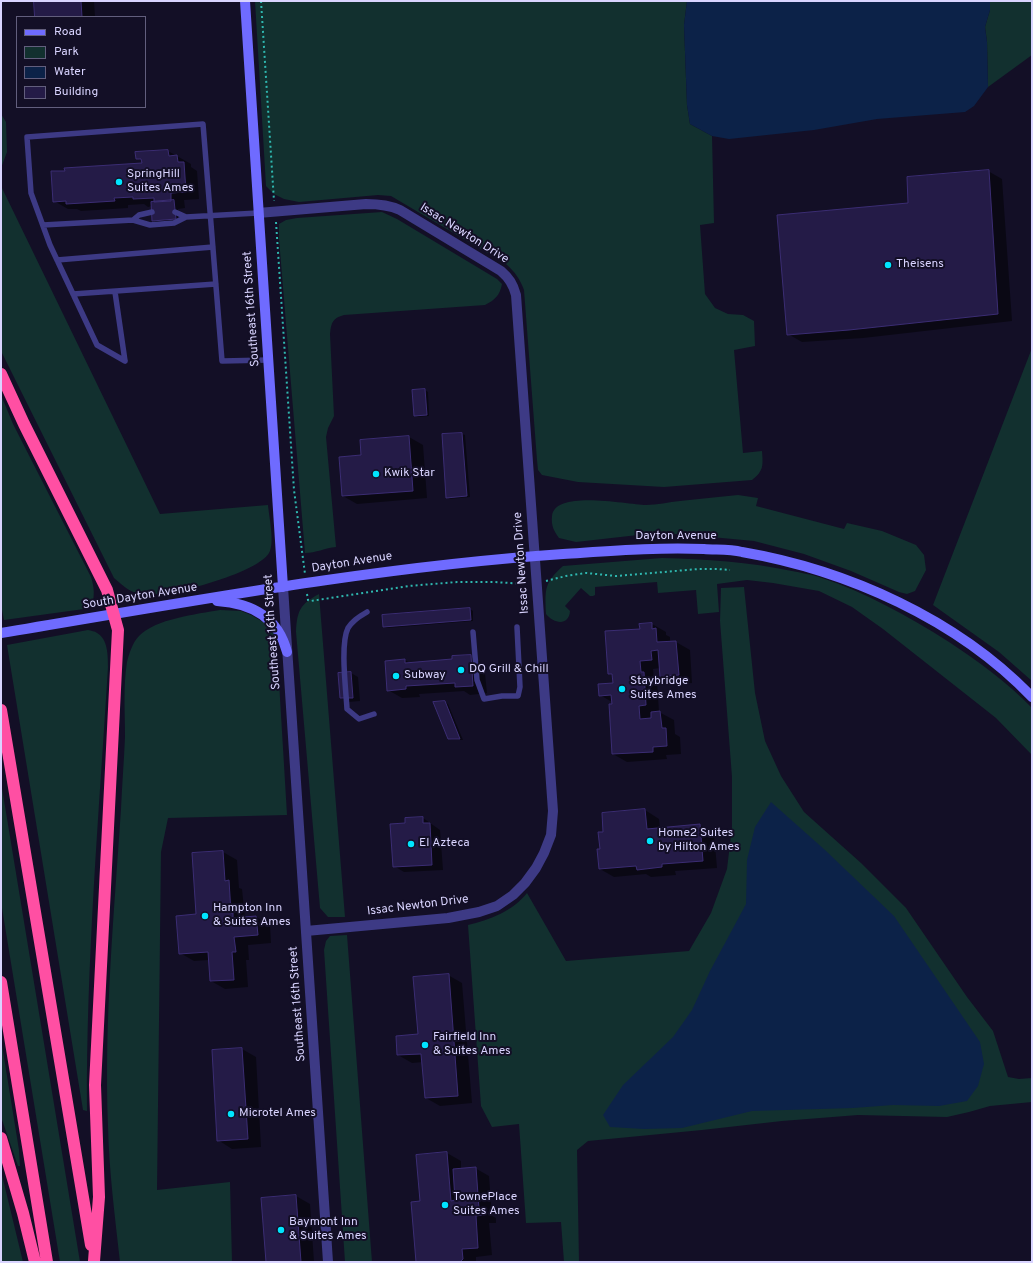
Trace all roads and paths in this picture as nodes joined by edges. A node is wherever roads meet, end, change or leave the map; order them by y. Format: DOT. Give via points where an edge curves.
graph roads {
  1 [pos="245,1"];
  2 [pos="261,1"];
  3 [pos="274,194"];
  4 [pos="152,212"];
  5 [pos="175,212"];
  6 [pos="258,212"];
  7 [pos="210,215"];
  8 [pos="186,217"];
  9 [pos="133,220"];
  10 [pos="43,225"];
  11 [pos="276,226"];
  12 [pos="213,247"];
  13 [pos="57,260"];
  14 [pos="216,284"];
  15 [pos="115,292"];
  16 [pos="73,294"];
  17 [pos="268,360"];
  18 [pos="1,374"];
  19 [pos="534,556"];
  20 [pos="303,558"];
  21 [pos="730,570"];
  22 [pos="549,581"];
  23 [pos="523,584"];
  24 [pos="283,587"];
  25 [pos="201,600"];
  26 [pos="308,600"];
  27 [pos="367,612"];
  28 [pos="115,615"];
  29 [pos="517,627"];
  30 [pos="473,632"];
  31 [pos="1,634"];
  32 [pos="287,652"];
  33 [pos="1032,697"];
  34 [pos="1,710"];
  35 [pos="374,714"];
  36 [pos="306,931"];
  37 [pos="1,982"];
  38 [pos="1,1138"];
  39 [pos="94,1261"];
  40 [pos="35,1262"];
  41 [pos="47,1262"];
  42 [pos="328,1262"];
  1 -- 6 [label="main road, Southeast 16th Street"];
  2 -- 3 [label="path"];
  4 -- 9 [label="lane" via="139,215"];
  5 -- 8 [label="lane"];
  6 -- 7 [label="lane"];
  6 -- 17 [label="main road, Southeast 16th Street"];
  6 -- 19 [label="street, Issac Newton Drive" via="366,204 391,206 509,279 516,295"];
  7 -- 8 [label="lane"];
  7 -- 10 [label="lane" via="203,124 27,137 31,193"];
  7 -- 12 [label="lane"];
  8 -- 9 [label="lane" via="174,223 150,225"];
  9 -- 10 [label="lane"];
  10 -- 13 [label="lane"];
  11 -- 20 [label="path" via="294,490"];
  12 -- 13 [label="lane"];
  12 -- 14 [label="lane"];
  13 -- 16 [label="lane"];
  14 -- 15 [label="lane"];
  14 -- 17 [label="lane" via="222,362"];
  15 -- 16 [label="lane"];
  15 -- 16 [label="lane" via="125,361 97,345"];
  17 -- 24 [label="main road, Southeast 16th Street"];
  18 -- 28 [label="highway" via="96,566"];
  19 -- 24 [label="main road, Dayton Avenue" via="379,572"];
  19 -- 33 [label="main road, Dayton Avenue" via="680,548 739,551 798,563 854,583 915,610 976,648"];
  19 -- 36 [label="street, Issac Newton Drive" via="553,810 551,835 536,868 513,895 497,906 479,912 448,918"];
  21 -- 22 [label="path" via="616,576 586,573"];
  23 -- 26 [label="path" via="457,582"];
  24 -- 25 [label="main road, South Dayton Avenue"];
  24 -- 32 [label="street, Southeast 16th Street"];
  25 -- 28 [label="main road, South Dayton Avenue"];
  25 -- 32 [label="main road" via="243,605 264,615 279,630"];
  27 -- 35 [label="lane" via="355,619 347,630 344,647 347,709 359,719"];
  28 -- 31 [label="main road, South Dayton Avenue"];
  28 -- 39 [label="highway" via="118,630 95,1085 100,1197"];
  29 -- 30 [label="lane" via="520,687 518,696 484,699 477,680"];
  32 -- 36 [label="street, Southeast 16th Street"];
  34 -- 39 [label="highway"];
  36 -- 42 [label="street, Southeast 16th Street"];
  37 -- 41 [label="highway"];
  38 -- 40 [label="highway"];
}
